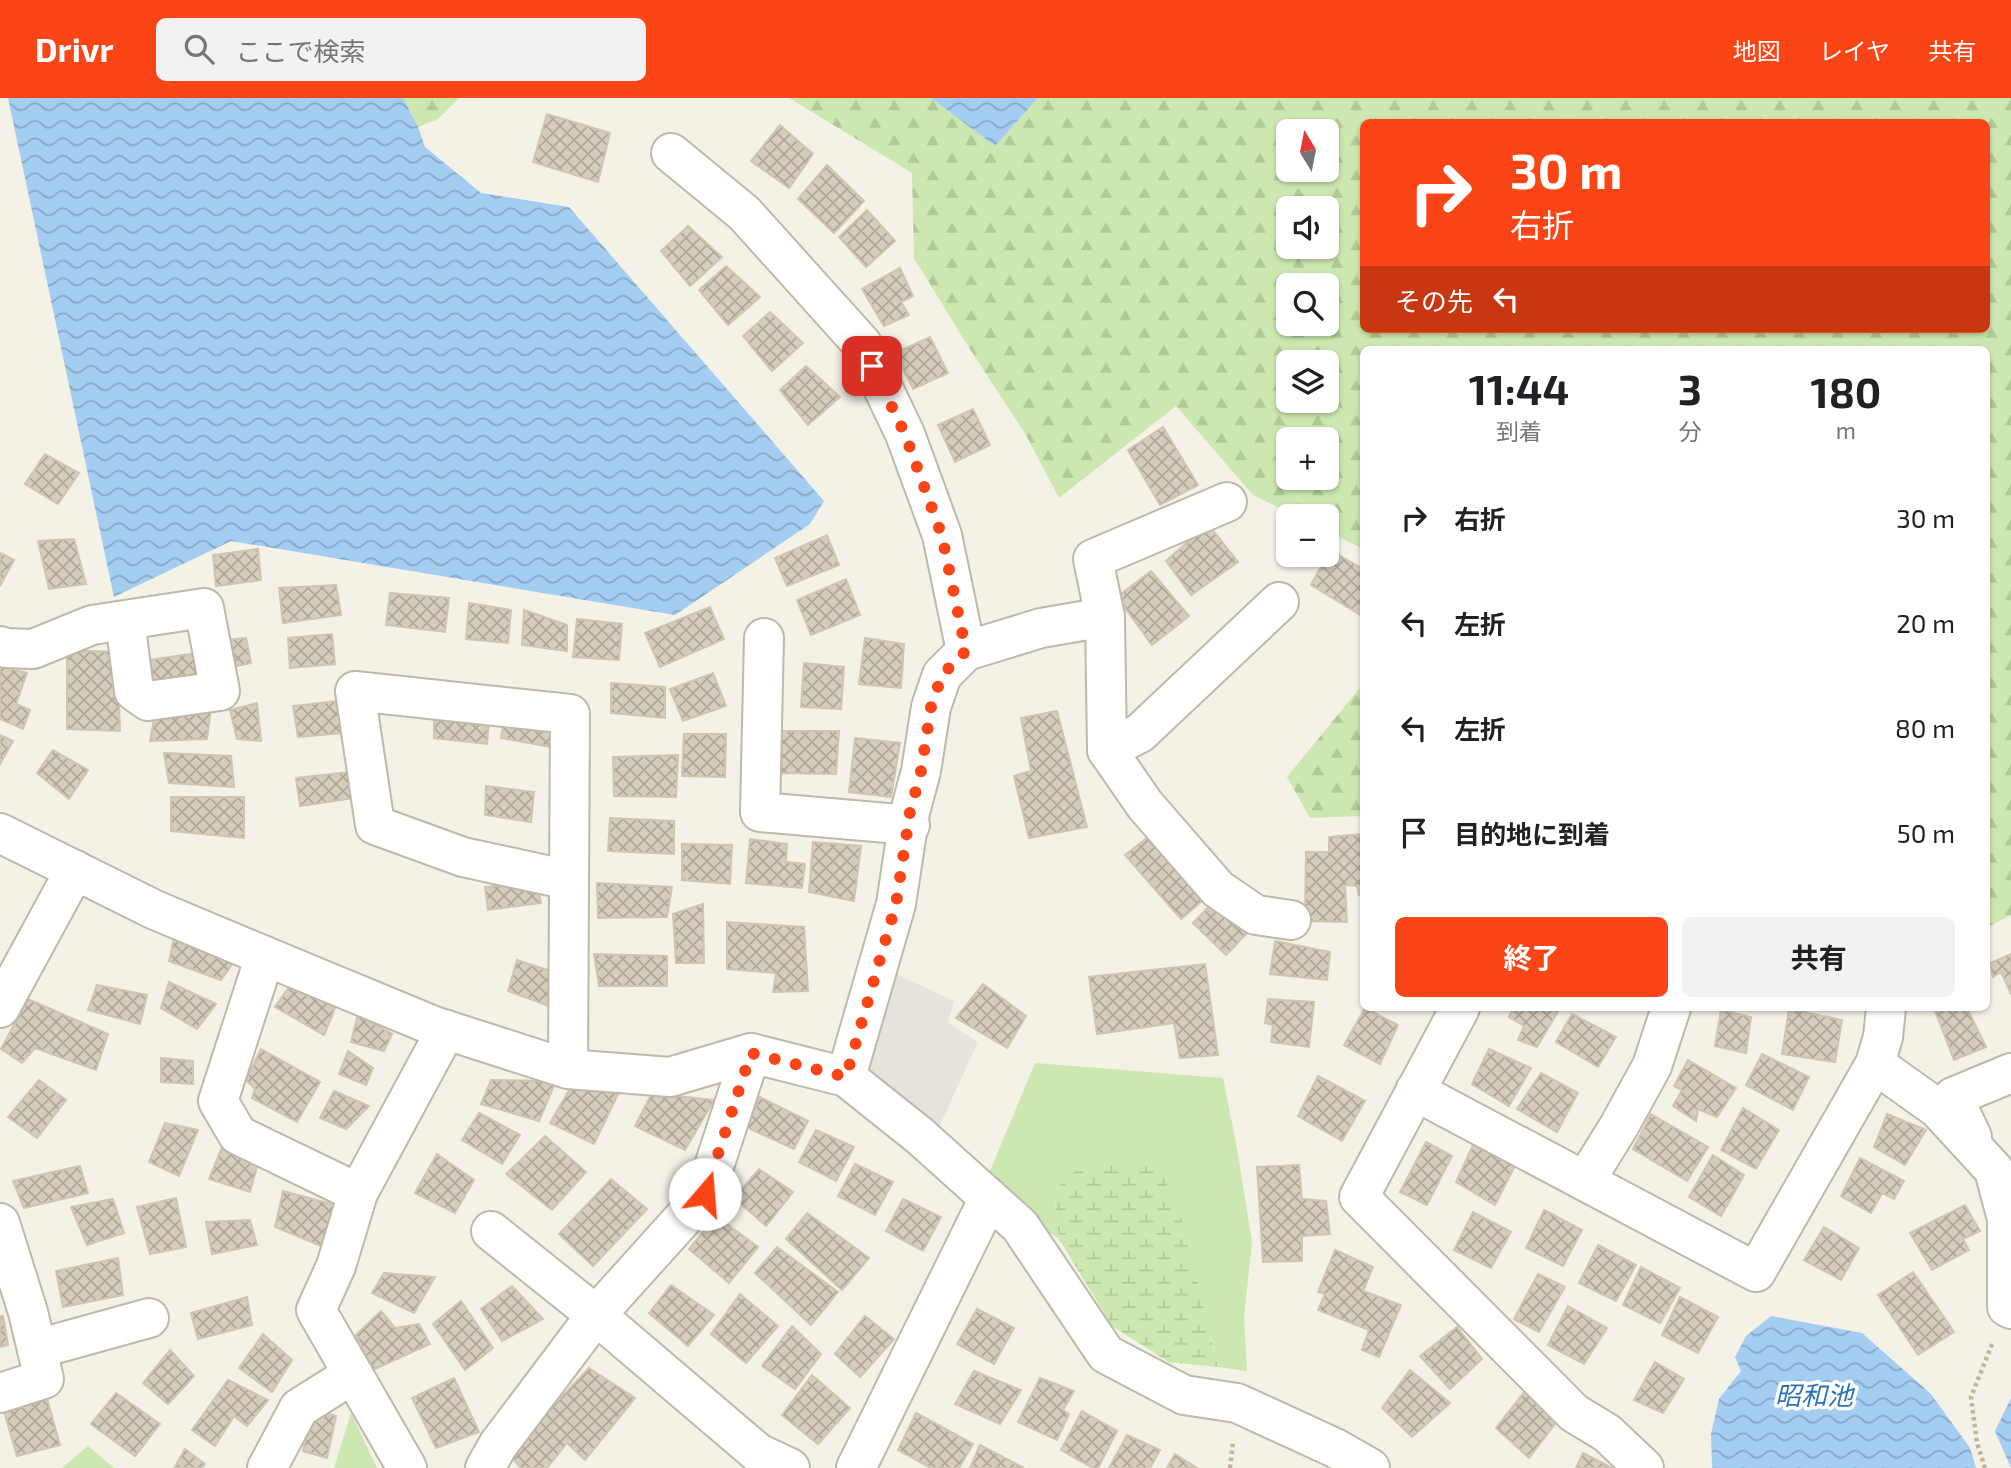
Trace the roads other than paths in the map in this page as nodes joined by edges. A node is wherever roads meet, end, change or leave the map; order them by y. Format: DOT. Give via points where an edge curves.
graph roads {
  1 [pos="671,153"];
  2 [pos="1227,502"];
  3 [pos="1279,602"];
  4 [pos="1105,617"];
  5 [pos="125,620"];
  6 [pos="764,638"];
  7 [pos="0,646"];
  8 [pos="966,651"];
  9 [pos="1107,750"];
  10 [pos="909,825"];
  11 [pos="0,833"];
  12 [pos="75,870"];
  13 [pos="569,880"];
  14 [pos="1290,920"];
  15 [pos="265,956"];
  16 [pos="0,1008"];
  17 [pos="1458,1011"];
  18 [pos="1670,1011"];
  19 [pos="1886,1011"];
  20 [pos="446,1030"];
  21 [pos="751,1053"];
  22 [pos="1875,1064"];
  23 [pos="568,1069"];
  24 [pos="2011,1073"];
  25 [pos="846,1077"];
  26 [pos="1415,1091"];
  27 [pos="1981,1155"];
  28 [pos="1585,1181"];
  29 [pos="358,1193"];
  30 [pos="989,1198"];
  31 [pos="0,1223"];
  32 [pos="491,1231"];
  33 [pos="2009,1308"];
  34 [pos="596,1315"];
  35 [pos="149,1318"];
  36 [pos="37,1349"];
  37 [pos="353,1374"];
  38 [pos="0,1393"];
  39 [pos="781,1466"];
  40 [pos="267,1468"];
  41 [pos="407,1468"];
  42 [pos="485,1468"];
  43 [pos="856,1468"];
  44 [pos="1370,1468"];
  45 [pos="1644,1468"];
  1 -- 8 [label="street" via="744,214 862,344 905,434 942,536"];
  2 -- 4 [label="street" via="1093,559"];
  3 -- 9 [label="street" via="1140,733"];
  4 -- 8 [label="street" via="1041,628"];
  4 -- 9 [label="street"];
  5 -- 7 [label="street" via="92,625 33,649"];
  6 -- 10 [label="street" via="760,812"];
  8 -- 10 [label="street" via="942,675 931,707"];
  9 -- 14 [label="street" via="1145,806 1218,889 1256,915"];
  10 -- 25 [label="street" via="896,904"];
  11 -- 12 [label="street"];
  12 -- 15 [label="street"];
  12 -- 16 [label="street"];
  13 -- 13 [label="street" via="570,714 355,691 375,825 463,857"];
  13 -- 23 [label="street"];
  15 -- 20 [label="street"];
  15 -- 29 [label="street" via="218,1101 239,1135"];
  17 -- 26 [label="street"];
  18 -- 28 [label="street" via="1652,1066"];
  19 -- 22 [label="street"];
  20 -- 23 [label="street"];
  20 -- 29 [label="street"];
  21 -- 23 [label="street" via="670,1077"];
  21 -- 25 [label="street"];
  21 -- 34 [label="street" via="705,1194"];
  22 -- 27 [label="street" via="1938,1110"];
  22 -- 28 [label="street" via="1756,1272"];
  24 -- 27 [label="street" via="1953,1097"];
  25 -- 30 [label="street"];
  26 -- 28 [label="street"];
  26 -- 45 [label="street" via="1359,1197 1574,1413 1607,1433"];
  27 -- 33 [label="street" via="1994,1170 2007,1219"];
  29 -- 37 [label="street" via="336,1266 316,1310"];
  30 -- 43 [label="street"];
  30 -- 44 [label="street" via="1020,1226 1107,1354 1184,1395 1237,1403"];
  31 -- 36 [label="street"];
  32 -- 34 [label="street"];
  34 -- 39 [label="street" via="758,1453"];
  34 -- 42 [label="street"];
  35 -- 36 [label="street"];
  36 -- 38 [label="street" via="44,1379"];
  37 -- 40 [label="street" via="299,1408"];
  37 -- 41 [label="street"];
}
